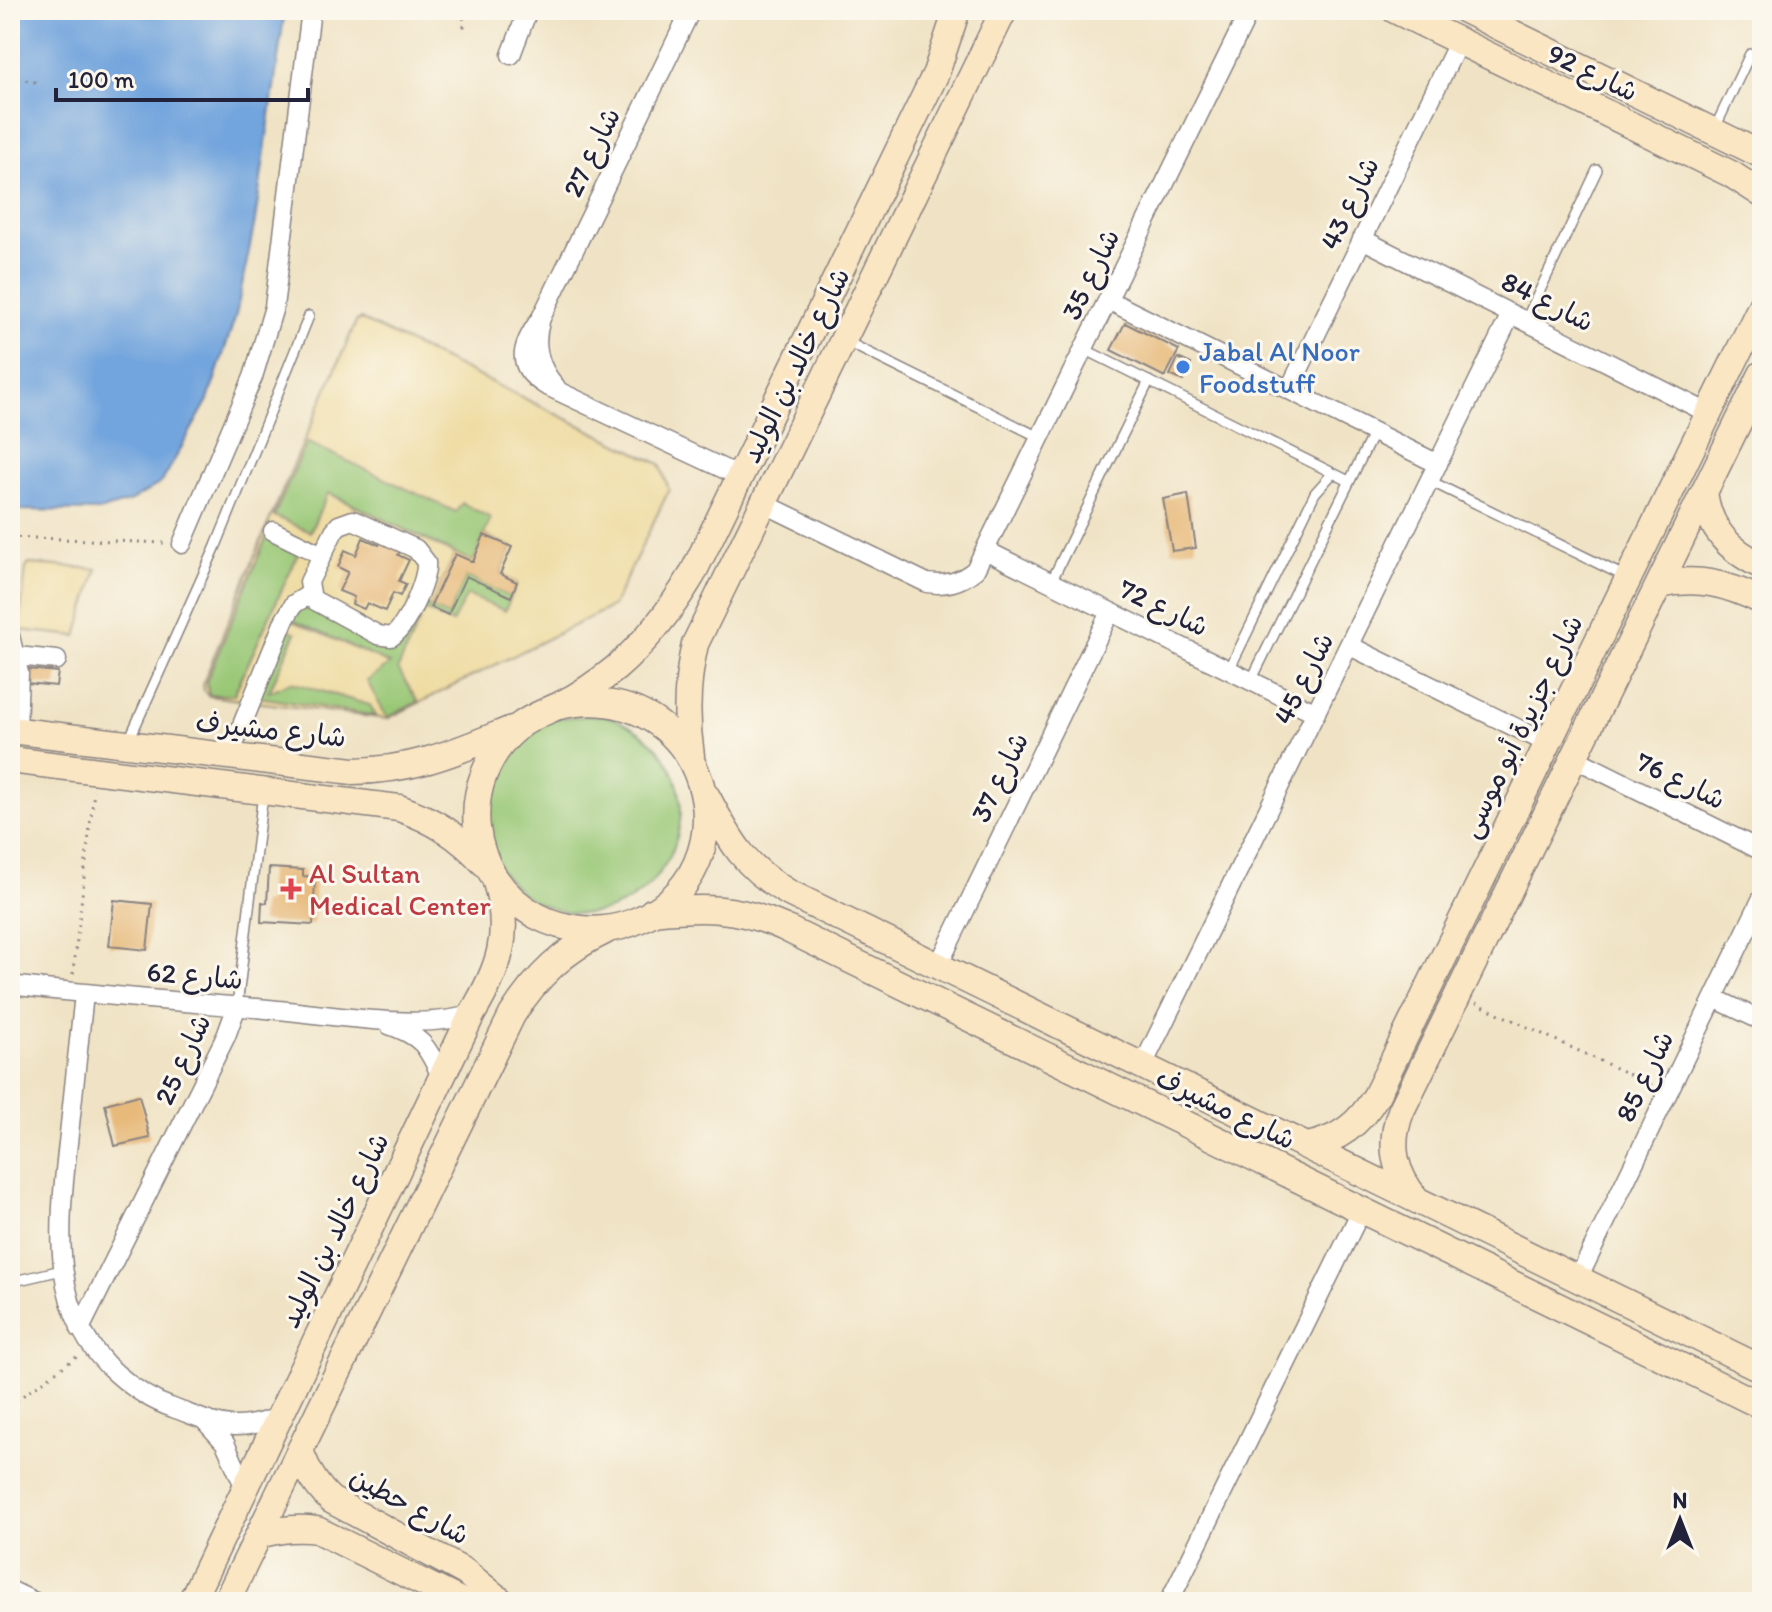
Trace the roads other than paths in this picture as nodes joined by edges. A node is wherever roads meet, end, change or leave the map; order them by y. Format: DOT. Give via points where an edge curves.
graph roads {
  1 [pos="311,10"];
  2 [pos="528,10"];
  3 [pos="691,10"];
  4 [pos="957,10"];
  5 [pos="1004,10"];
  6 [pos="1250,10"];
  7 [pos="1395,10"];
  8 [pos="1465,10"];
  9 [pos="1459,41"];
  10 [pos="1750,54"];
  11 [pos="511,55"];
  12 [pos="1720,135"];
  13 [pos="1762,155"];
  14 [pos="1711,165"];
  15 [pos="1597,170"];
  16 [pos="1762,194"];
  17 [pos="1362,239"];
  18 [pos="1108,300"];
  19 [pos="1762,304"];
  20 [pos="309,316"];
  21 [pos="1518,318"];
  22 [pos="843,340"];
  23 [pos="1084,349"];
  24 [pos="1762,374"];
  25 [pos="1149,381"];
  26 [pos="1289,390"];
  27 [pos="1708,413"];
  28 [pos="1374,432"];
  29 [pos="1041,438"];
  30 [pos="1333,473"];
  31 [pos="1434,473"];
  32 [pos="739,476"];
  33 [pos="1349,481"];
  34 [pos="1704,492"];
  35 [pos="763,503"];
  36 [pos="273,531"];
  37 [pos="182,544"];
  38 [pos="322,555"];
  39 [pos="984,557"];
  40 [pos="1762,566"];
  41 [pos="1628,578"];
  42 [pos="1051,582"];
  43 [pos="1659,585"];
  44 [pos="310,594"];
  45 [pos="1762,601"];
  46 [pos="1110,612"];
  47 [pos="10,636"];
  48 [pos="1350,646"];
  49 [pos="16,656"];
  50 [pos="57,660"];
  51 [pos="1229,670"];
  52 [pos="1251,681"];
  53 [pos="559,706"];
  54 [pos="1316,713"];
  55 [pos="519,726"];
  56 [pos="13,730"];
  57 [pos="1547,743"];
  58 [pos="128,744"];
  59 [pos="229,757"];
  60 [pos="1574,758"];
  61 [pos="10,760"];
  62 [pos="691,760"];
  63 [pos="703,790"];
  64 [pos="263,791"];
  65 [pos="1762,851"];
  66 [pos="490,871"];
  67 [pos="1762,898"];
  68 [pos="652,912"];
  69 [pos="612,928"];
  70 [pos="1444,956"];
  71 [pos="938,966"];
  72 [pos="1471,968"];
  73 [pos="10,985"];
  74 [pos="77,993"];
  75 [pos="1714,998"];
  76 [pos="237,1006"];
  77 [pos="472,1014"];
  78 [pos="376,1019"];
  79 [pos="1762,1021"];
  80 [pos="1143,1065"];
  81 [pos="442,1078"];
  82 [pos="1307,1146"];
  83 [pos="1417,1200"];
  84 [pos="1362,1209"];
  85 [pos="62,1270"];
  86 [pos="10,1282"];
  87 [pos="1586,1283"];
  88 [pos="1580,1317"];
  89 [pos="80,1329"];
  90 [pos="316,1343"];
  91 [pos="344,1358"];
  92 [pos="1762,1369"];
  93 [pos="1762,1406"];
  94 [pos="279,1417"];
  95 [pos="203,1419"];
  96 [pos="301,1453"];
  97 [pos="245,1488"];
  98 [pos="259,1535"];
  99 [pos="10,1590"];
  100 [pos="35,1602"];
  101 [pos="191,1602"];
  102 [pos="226,1602"];
  103 [pos="462,1602"];
  104 [pos="502,1602"];
  105 [pos="1169,1602"];
  1 -- 37 [label="street" via="268,331"];
  2 -- 11 [label="street"];
  3 -- 32 [label="street, شارع 27" via="523,356 533,378"];
  4 -- 32 [label="main road, شارع خالد بن الوليد" via="936,73"];
  5 -- 22 [label="main road, شارع خالد بن الوليد"];
  6 -- 18 [label="street, شارع 35"];
  7 -- 9 [label="main road, شارع 92"];
  8 -- 12 [label="main road, شارع 92"];
  9 -- 14 [label="main road, شارع 92"];
  9 -- 17 [label="street, شارع 43"];
  10 -- 12 [label="lane"];
  12 -- 13 [label="main road, شارع 92"];
  12 -- 14 [label="main road" via="1729,152"];
  14 -- 16 [label="main road, شارع 92"];
  15 -- 21 [label="lane"];
  17 -- 21 [label="street, شارع 84"];
  17 -- 26 [label="street, شارع 43"];
  18 -- 23 [label="street, شارع 35"];
  18 -- 26 [label="street"];
  19 -- 27 [label="main road, شارع جزيرة أبو موسى"];
  20 -- 58 [label="lane"];
  21 -- 27 [label="street, شارع 84"];
  21 -- 31 [label="street, شارع 45"];
  22 -- 29 [label="lane"];
  22 -- 35 [label="main road, شارع خالد بن الوليد"];
  23 -- 25 [label="lane"];
  23 -- 29 [label="street, شارع 35"];
  24 -- 34 [label="main road"];
  25 -- 30 [label="lane"];
  25 -- 42 [label="lane"];
  26 -- 28 [label="street"];
  27 -- 41 [label="main road, شارع جزيرة أبو موسى"];
  28 -- 31 [label="street"];
  28 -- 33 [label="lane"];
  29 -- 39 [label="street, شارع 35"];
  30 -- 33 [label="lane"];
  30 -- 51 [label="lane" via="1315,493"];
  31 -- 41 [label="lane"];
  31 -- 48 [label="street, شارع 45"];
  32 -- 53 [label="main road, شارع خالد بن الوليد" via="692,575 657,627 612,671"];
  33 -- 52 [label="lane"];
  34 -- 40 [label="main road" via="1718,533 1739,554"];
  34 -- 43 [label="main road"];
  35 -- 39 [label="street" via="940,594 971,587"];
  35 -- 62 [label="main road, شارع خالد بن الوليد" via="695,644 686,701"];
  36 -- 38 [label="street"];
  38 -- 44 [label="street" via="309,582"];
  38 -- 44 [label="street" via="339,525 353,520 416,549 427,571 402,629 391,637 315,603"];
  39 -- 42 [label="street, شارع 72"];
  41 -- 57 [label="main road, شارع جزيرة أبو موسى"];
  42 -- 46 [label="street, شارع 72"];
  43 -- 45 [label="main road" via="1707,581"];
  43 -- 60 [label="main road"];
  44 -- 59 [label="street" via="288,612"];
  46 -- 51 [label="street, شارع 72"];
  46 -- 71 [label="street, شارع 37"];
  47 -- 49 [label="street"];
  48 -- 54 [label="street, شارع 45"];
  48 -- 57 [label="street"];
  49 -- 50 [label="street"];
  49 -- 56 [label="street"];
  51 -- 52 [label="street, شارع 72"];
  52 -- 54 [label="street, شارع 72"];
  53 -- 55 [label="main road"];
  53 -- 62 [label="main road" via="610,702 642,713 670,733"];
  54 -- 80 [label="street, شارع 45"];
  55 -- 59 [label="main road, شارع مشيرف" via="444,757 384,770"];
  55 -- 66 [label="main road" via="491,758 480,788 476,820"];
  56 -- 58 [label="main road, شارع مشيرف"];
  57 -- 70 [label="main road, شارع جزيرة أبو موسى"];
  58 -- 59 [label="main road, شارع مشيرف"];
  60 -- 65 [label="street, شارع 76"];
  60 -- 72 [label="main road"];
  61 -- 64 [label="main road"];
  62 -- 63 [label="main road"];
  63 -- 68 [label="main road" via="701,850 682,885"];
  63 -- 71 [label="main road, شارع مشيرف" via="740,854 770,882"];
  64 -- 66 [label="main road" via="411,812 446,828"];
  64 -- 76 [label="lane, شارع 25"];
  66 -- 69 [label="main road" via="521,907 546,920 574,929"];
  66 -- 77 [label="main road, شارع خالد بن الوليد" via="503,909 503,941 491,982"];
  67 -- 75 [label="street, شارع 85"];
  68 -- 69 [label="main road"];
  68 -- 84 [label="main road, شارع مشيرف" via="711,908 760,917"];
  69 -- 91 [label="main road" via="564,954 512,1015"];
  70 -- 72 [label="main road"];
  70 -- 82 [label="main road, شارع جزيرة أبو موسى" via="1367,1111 1341,1135"];
  71 -- 80 [label="main road, شارع مشيرف"];
  72 -- 83 [label="main road" via="1395,1126 1396,1166"];
  73 -- 74 [label="street, شارع 62"];
  74 -- 76 [label="street, شارع 62"];
  74 -- 85 [label="street" via="59,1230"];
  75 -- 79 [label="street"];
  75 -- 87 [label="street, شارع 85"];
  76 -- 78 [label="street, شارع 62"];
  76 -- 89 [label="street, شارع 25"];
  77 -- 78 [label="street, شارع 62" via="444,1021"];
  77 -- 81 [label="main road, شارع خالد بن الوليد"];
  78 -- 81 [label="street, شارع 62" via="423,1041"];
  80 -- 82 [label="main road, شارع مشيرف"];
  81 -- 90 [label="main road, شارع خالد بن الوليد"];
  82 -- 83 [label="main road, شارع مشيرف"];
  83 -- 87 [label="main road, شارع مشيرف"];
  84 -- 88 [label="main road, شارع مشيرف"];
  84 -- 105 [label="street"];
  85 -- 86 [label="lane"];
  85 -- 89 [label="street"];
  87 -- 88 [label="main road"];
  87 -- 92 [label="main road, شارع مشيرف"];
  88 -- 93 [label="main road, شارع مشيرف"];
  89 -- 95 [label="street" via="102,1361 155,1402"];
  90 -- 91 [label="main road"];
  90 -- 94 [label="main road, شارع خالد بن الوليد"];
  91 -- 96 [label="main road"];
  94 -- 95 [label="street" via="247,1427"];
  94 -- 97 [label="main road, شارع خالد بن الوليد"];
  95 -- 97 [label="street" via="225,1443"];
  96 -- 98 [label="main road"];
  96 -- 104 [label="main road, شارع حطين" via="317,1487 331,1500 465,1572"];
  97 -- 101 [label="main road, شارع خالد بن الوليد"];
  98 -- 102 [label="main road"];
  98 -- 103 [label="main road" via="297,1527 317,1530"];
  99 -- 100 [label="street"];
}
